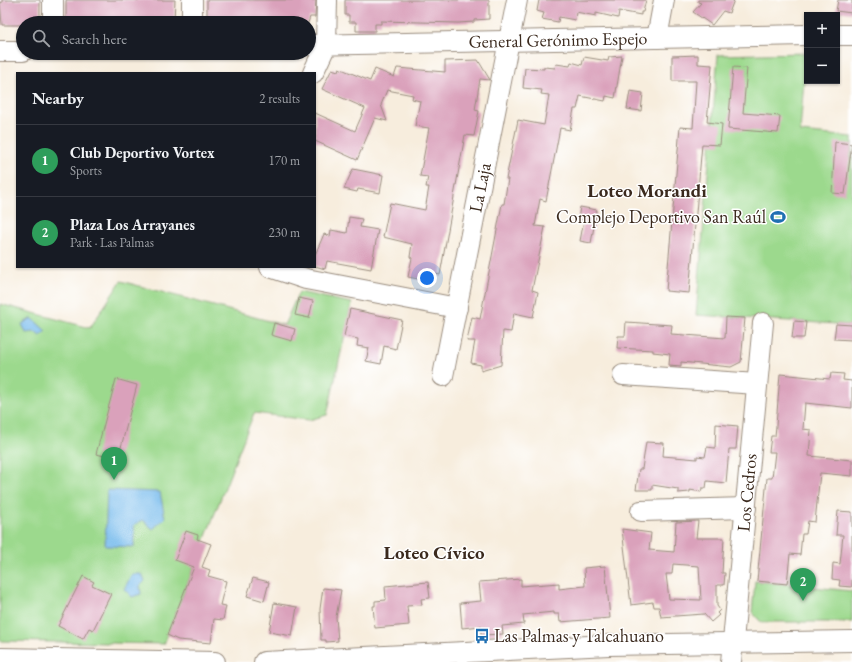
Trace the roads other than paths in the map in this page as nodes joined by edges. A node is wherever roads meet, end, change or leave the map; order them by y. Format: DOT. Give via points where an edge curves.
graph roads {
  1 [pos="53,0"];
  2 [pos="192,0"];
  3 [pos="327,0"];
  4 [pos="518,0"];
  5 [pos="664,0"];
  6 [pos="53,16"];
  7 [pos="192,16"];
  8 [pos="852,34"];
  9 [pos="804,35"];
  10 [pos="840,35"];
  11 [pos="657,38"];
  12 [pos="509,40"];
  13 [pos="318,45"];
  14 [pos="0,51"];
  15 [pos="16,51"];
  16 [pos="316,56"];
  17 [pos="315,60"];
  18 [pos="313,72"];
  19 [pos="273,268"];
  20 [pos="457,308"];
  21 [pos="763,323"];
  22 [pos="623,375"];
  23 [pos="444,376"];
  24 [pos="757,384"];
  25 [pos="746,508"];
  26 [pos="641,511"];
  27 [pos="852,641"];
  28 [pos="732,653"];
  29 [pos="0,658"];
  30 [pos="444,658"];
  31 [pos="215,662"];
  32 [pos="264,662"];
  1 -- 6 [label="street"];
  2 -- 7 [label="street"];
  3 -- 13 [label="street"];
  4 -- 12 [label="street, La Laja"];
  5 -- 11 [label="street"];
  8 -- 10 [label="street"];
  9 -- 11 [label="street, General Gerónimo Espejo"];
  11 -- 12 [label="street, General Gerónimo Espejo"];
  12 -- 13 [label="street, General Gerónimo Espejo"];
  12 -- 20 [label="street, La Laja"];
  13 -- 16 [label="street"];
  14 -- 15 [label="street"];
  17 -- 18 [label="street"];
  19 -- 20 [label="street" via="306,279"];
  20 -- 23 [label="street, La Laja"];
  21 -- 24 [label="street, Los Cedros"];
  22 -- 24 [label="street"];
  24 -- 25 [label="street, Los Cedros"];
  25 -- 26 [label="street"];
  25 -- 28 [label="street, Los Cedros"];
  27 -- 28 [label="street"];
  28 -- 30 [label="street" via="609,645"];
  29 -- 31 [label="street"];
  30 -- 32 [label="street"];
}
